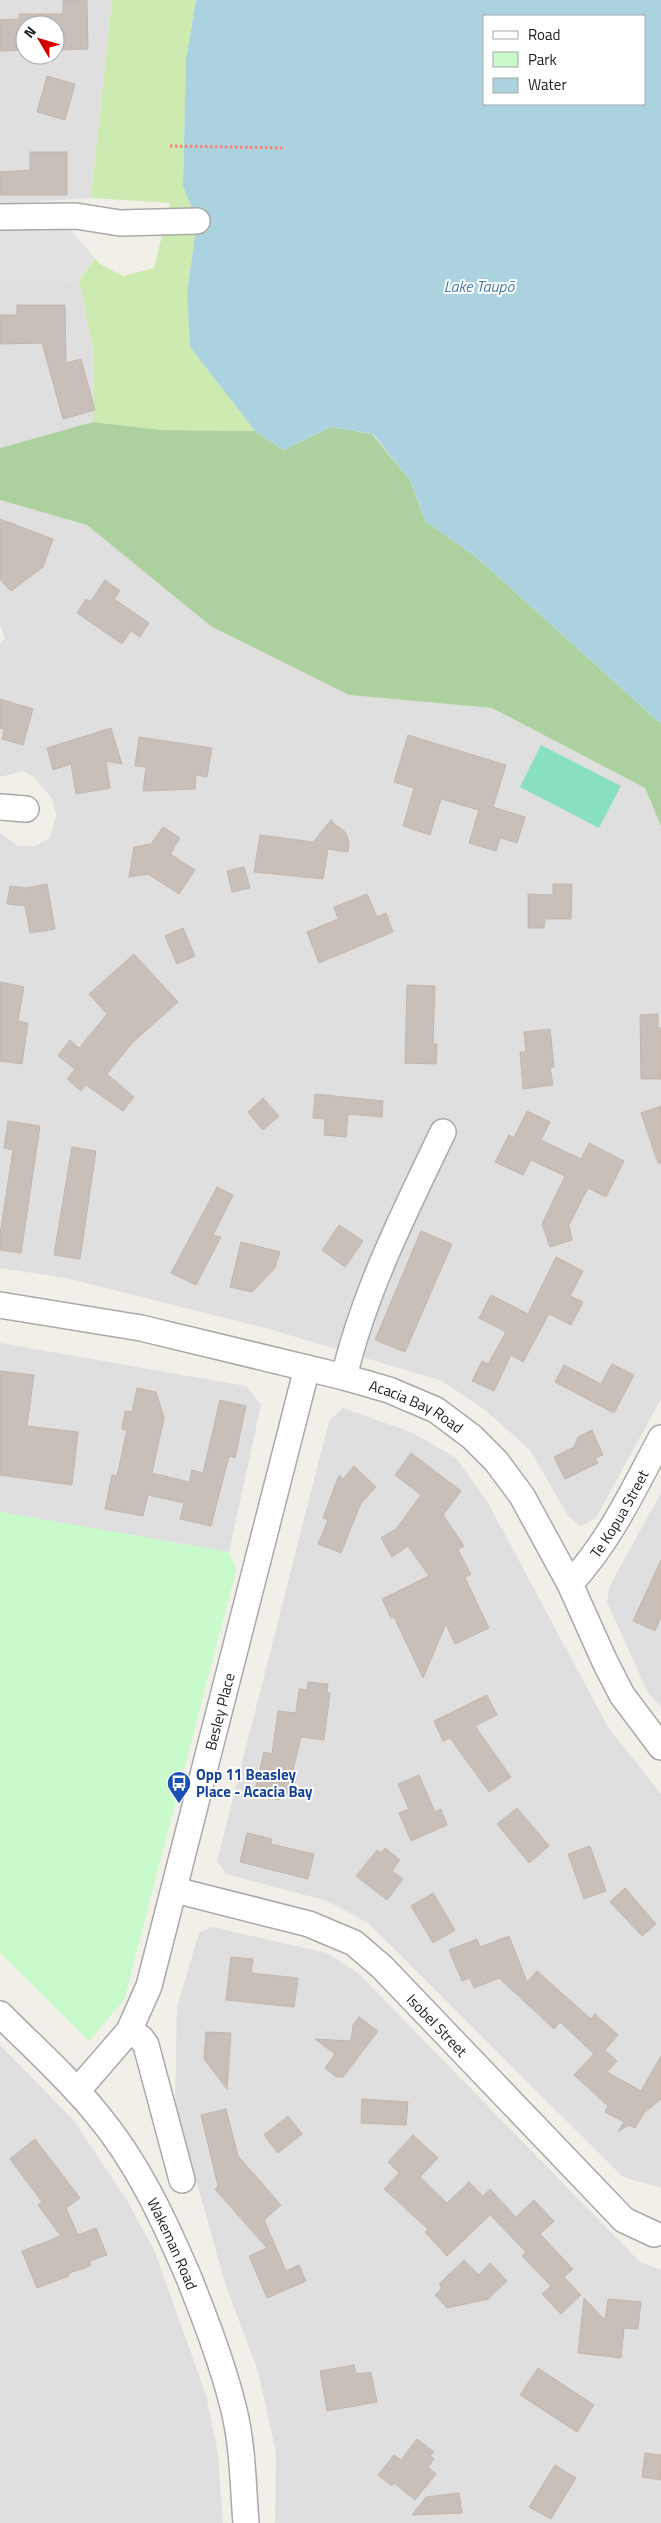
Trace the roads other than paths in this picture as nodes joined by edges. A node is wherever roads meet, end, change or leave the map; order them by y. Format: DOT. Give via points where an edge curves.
graph roads {
  1 [pos="0,217"];
  2 [pos="197,221"];
  3 [pos="0,807"];
  4 [pos="26,809"];
  5 [pos="443,1132"];
  6 [pos="0,1305"];
  7 [pos="307,1368"];
  8 [pos="344,1377"];
  9 [pos="661,1438"];
  10 [pos="570,1584"];
  11 [pos="661,1746"];
  12 [pos="175,1890"];
  13 [pos="0,2014"];
  14 [pos="129,2031"];
  15 [pos="77,2091"];
  16 [pos="182,2180"];
  17 [pos="654,2234"];
  18 [pos="246,2523"];
  1 -- 2 [label="street" via="76,216 120,223"];
  3 -- 4 [label="street"];
  5 -- 8 [label="street" via="404,1212 374,1286"];
  6 -- 7 [label="street, Acacia Bay Road" via="141,1328"];
  7 -- 8 [label="street, Acacia Bay Road"];
  7 -- 12 [label="street, Besley Place"];
  8 -- 10 [label="street, Acacia Bay Road" via="389,1390 436,1410 472,1436 522,1496"];
  9 -- 10 [label="street, Te Kopua Street" via="608,1537"];
  10 -- 11 [label="street, Acacia Bay Road" via="622,1694"];
  12 -- 14 [label="street, Besley Place" via="149,1986"];
  12 -- 17 [label="street, Isobel Street" via="309,1924 354,1943 382,1967 624,2220"];
  13 -- 15 [label="street, Wakeman Road"];
  14 -- 15 [label="street, Besley Place"];
  14 -- 16 [label="street" via="146,2045"];
  15 -- 18 [label="street, Wakeman Road" via="131,2160 152,2198 201,2309 234,2412 242,2461"];
}
